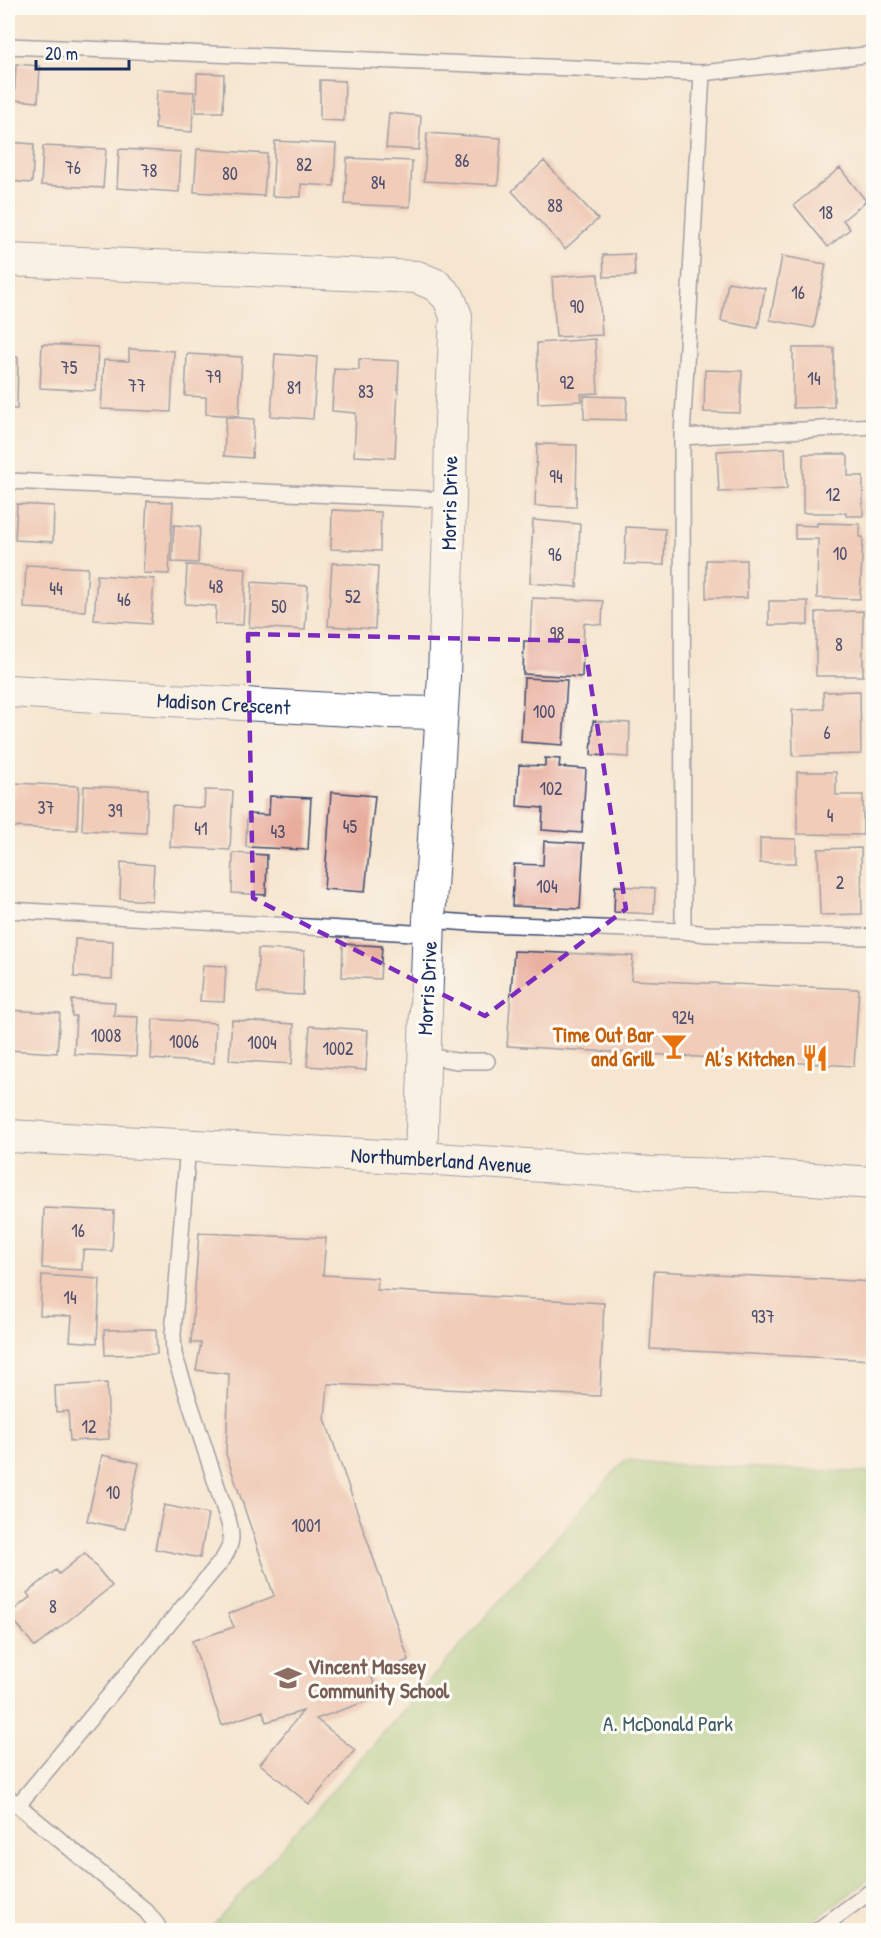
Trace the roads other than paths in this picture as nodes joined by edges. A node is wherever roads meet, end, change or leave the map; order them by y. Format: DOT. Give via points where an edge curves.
graph roads {
  1 [pos="8,46"];
  2 [pos="873,54"];
  3 [pos="702,73"];
  4 [pos="8,260"];
  5 [pos="873,426"];
  6 [pos="682,437"];
  7 [pos="8,481"];
  8 [pos="450,500"];
  9 [pos="8,691"];
  10 [pos="441,713"];
  11 [pos="8,910"];
  12 [pos="429,927"];
  13 [pos="683,931"];
  14 [pos="873,937"];
  15 [pos="424,1055"];
  16 [pos="487,1061"];
  17 [pos="8,1136"];
  18 [pos="188,1145"];
  19 [pos="421,1158"];
  20 [pos="873,1183"];
  21 [pos="13,1801"];
  22 [pos="873,1889"];
  23 [pos="159,1930"];
  24 [pos="818,1930"];
  1 -- 3 [label="lane"];
  2 -- 3 [label="lane"];
  3 -- 6 [label="lane"];
  4 -- 8 [label="street, Morris Drive" via="417,277 436,285 449,298 456,316"];
  5 -- 6 [label="lane"];
  6 -- 13 [label="lane"];
  7 -- 8 [label="lane"];
  8 -- 10 [label="street, Morris Drive"];
  9 -- 10 [label="street, Madison Crescent"];
  10 -- 12 [label="street, Morris Drive"];
  11 -- 12 [label="lane"];
  12 -- 13 [label="lane" via="484,924"];
  12 -- 15 [label="street, Morris Drive"];
  13 -- 14 [label="lane"];
  15 -- 16 [label="lane"];
  15 -- 19 [label="street, Morris Drive"];
  17 -- 18 [label="street, Northumberland Avenue"];
  18 -- 19 [label="street, Northumberland Avenue"];
  18 -- 21 [label="lane" via="174,1354 229,1523 230,1548"];
  19 -- 20 [label="street, Northumberland Avenue"];
  21 -- 23 [label="lane" via="146,1911"];
  22 -- 24 [label="lane"];
}
